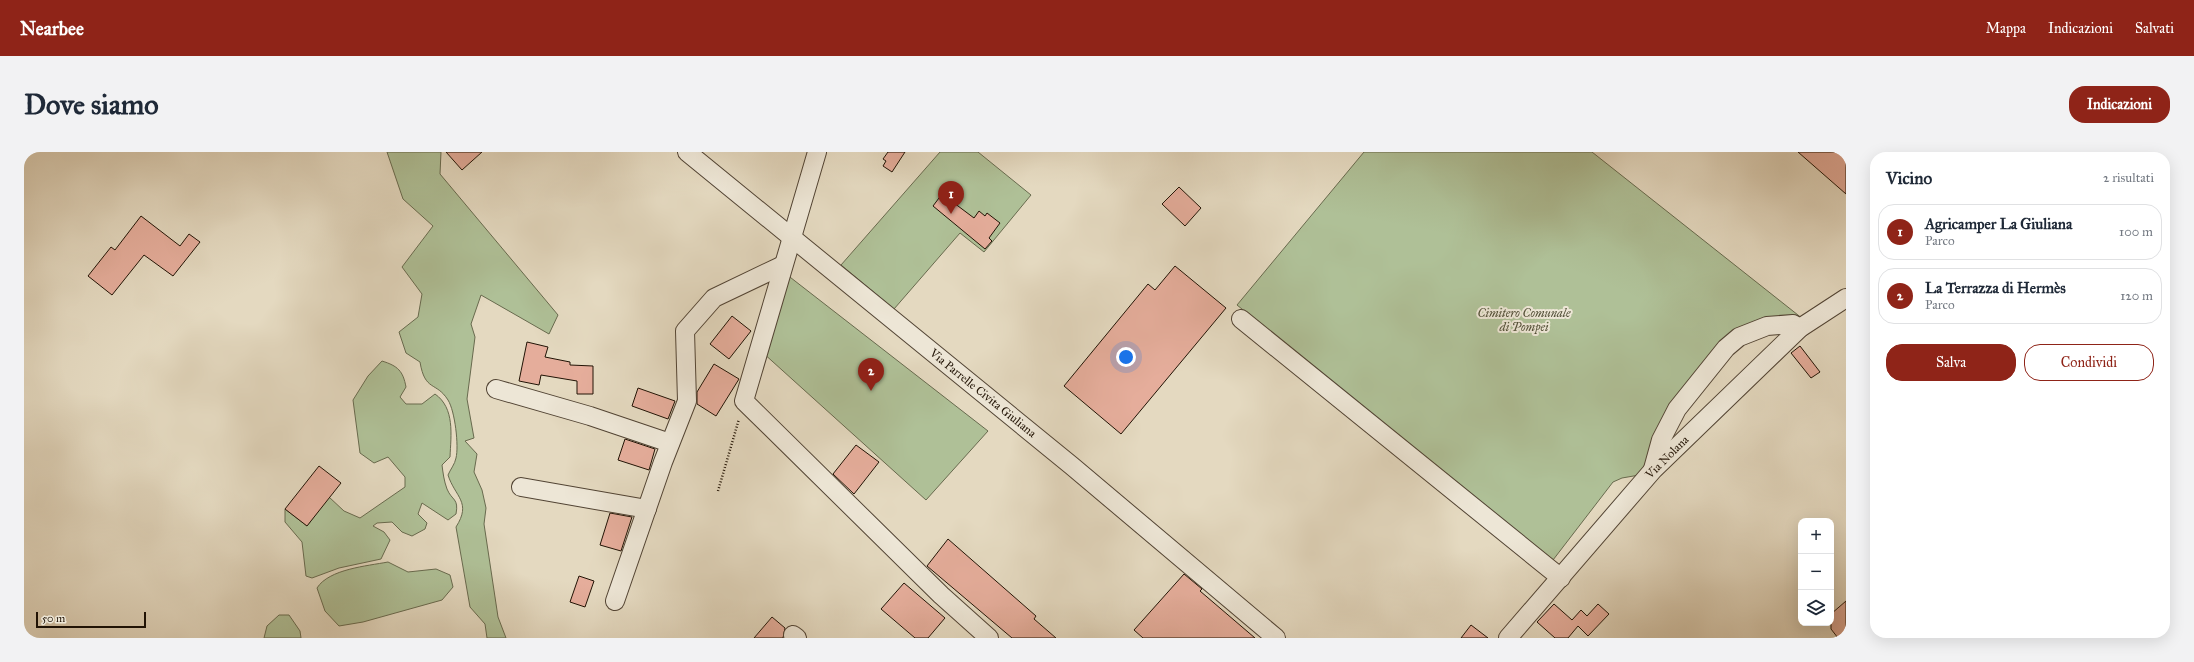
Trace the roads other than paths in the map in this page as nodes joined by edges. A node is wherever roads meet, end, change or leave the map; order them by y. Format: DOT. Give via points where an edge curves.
graph roads {
  1 [pos="687,152"];
  2 [pos="816,152"];
  3 [pos="791,237"];
  4 [pos="783,265"];
  5 [pos="1846,298"];
  6 [pos="1241,319"];
  7 [pos="1800,328"];
  8 [pos="496,389"];
  9 [pos="670,443"];
  10 [pos="1653,470"];
  11 [pos="521,487"];
  12 [pos="647,509"];
  13 [pos="1561,578"];
  14 [pos="615,601"];
  15 [pos="989,638"];
  16 [pos="1276,638"];
  17 [pos="1508,638"];
  1 -- 3 [label="street, Via Parrelle Civita Giuliana"];
  2 -- 3 [label="street"];
  3 -- 4 [label="street"];
  3 -- 16 [label="street, Via Parrelle Civita Giuliana" via="1072,466"];
  4 -- 9 [label="street" via="714,298 685,331 687,401"];
  4 -- 15 [label="street" via="744,401 941,595"];
  5 -- 7 [label="street, Via Nolana"];
  6 -- 13 [label="street"];
  7 -- 10 [label="street, Via Nolana"];
  7 -- 10 [label="street" via="1793,324 1767,326 1739,337 1726,348 1677,409 1661,440"];
  8 -- 9 [label="street" via="590,416"];
  9 -- 12 [label="street"];
  10 -- 13 [label="street, Via Nolana"];
  11 -- 12 [label="street"];
  12 -- 14 [label="street"];
  13 -- 17 [label="street, Via Nolana"];
}
